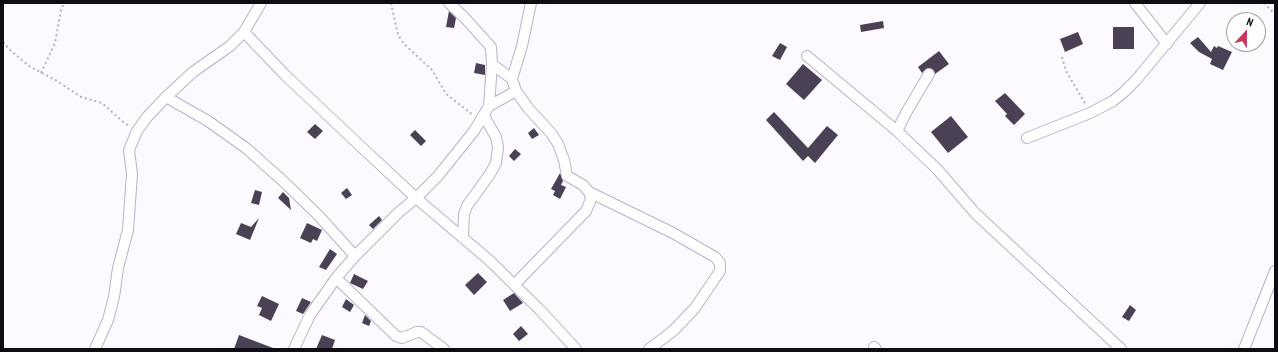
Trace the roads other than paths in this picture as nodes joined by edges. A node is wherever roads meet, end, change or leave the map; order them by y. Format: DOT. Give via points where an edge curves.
graph roads {
  1 [pos="261,3"];
  2 [pos="449,3"];
  3 [pos="531,3"];
  4 [pos="1135,3"];
  5 [pos="1200,3"];
  6 [pos="244,32"];
  7 [pos="1167,44"];
  8 [pos="807,56"];
  9 [pos="492,64"];
  10 [pos="929,74"];
  11 [pos="512,79"];
  12 [pos="516,90"];
  13 [pos="166,97"];
  14 [pos="489,106"];
  15 [pos="482,119"];
  16 [pos="897,131"];
  17 [pos="1027,138"];
  18 [pos="589,192"];
  19 [pos="416,198"];
  20 [pos="463,238"];
  21 [pos="355,256"];
  22 [pos="1275,271"];
  23 [pos="336,278"];
  24 [pos="514,285"];
  25 [pos="95,349"];
  26 [pos="294,349"];
  27 [pos="444,349"];
  28 [pos="576,349"];
  29 [pos="649,349"];
  30 [pos="1121,349"];
  31 [pos="1244,349"];
  1 -- 6 [label="street"];
  2 -- 9 [label="street" via="489,43"];
  3 -- 11 [label="street"];
  4 -- 7 [label="street"];
  5 -- 7 [label="street"];
  6 -- 13 [label="street"];
  6 -- 19 [label="street"];
  7 -- 17 [label="street" via="1136,80 1112,101 1090,113"];
  8 -- 16 [label="street"];
  9 -- 11 [label="street"];
  9 -- 14 [label="street"];
  10 -- 16 [label="street"];
  11 -- 12 [label="street"];
  12 -- 14 [label="street"];
  12 -- 18 [label="street" via="558,144 566,175 583,185"];
  13 -- 21 [label="street" via="208,121 246,148 319,216"];
  13 -- 25 [label="street" via="137,131 129,150 132,174 128,230 108,320"];
  14 -- 15 [label="street"];
  15 -- 19 [label="street" via="438,176"];
  15 -- 20 [label="street" via="496,137 496,163 467,206"];
  16 -- 30 [label="street" via="937,169 975,213"];
  18 -- 24 [label="street" via="592,199 586,211"];
  18 -- 29 [label="street" via="673,233 715,257 720,263 720,271 695,308"];
  19 -- 20 [label="street"];
  19 -- 21 [label="street"];
  20 -- 24 [label="street"];
  21 -- 23 [label="street"];
  22 -- 31 [label="street"];
  23 -- 26 [label="street" via="310,315"];
  23 -- 27 [label="street" via="396,336 402,338 417,332 422,333"];
  24 -- 28 [label="street"];
}
